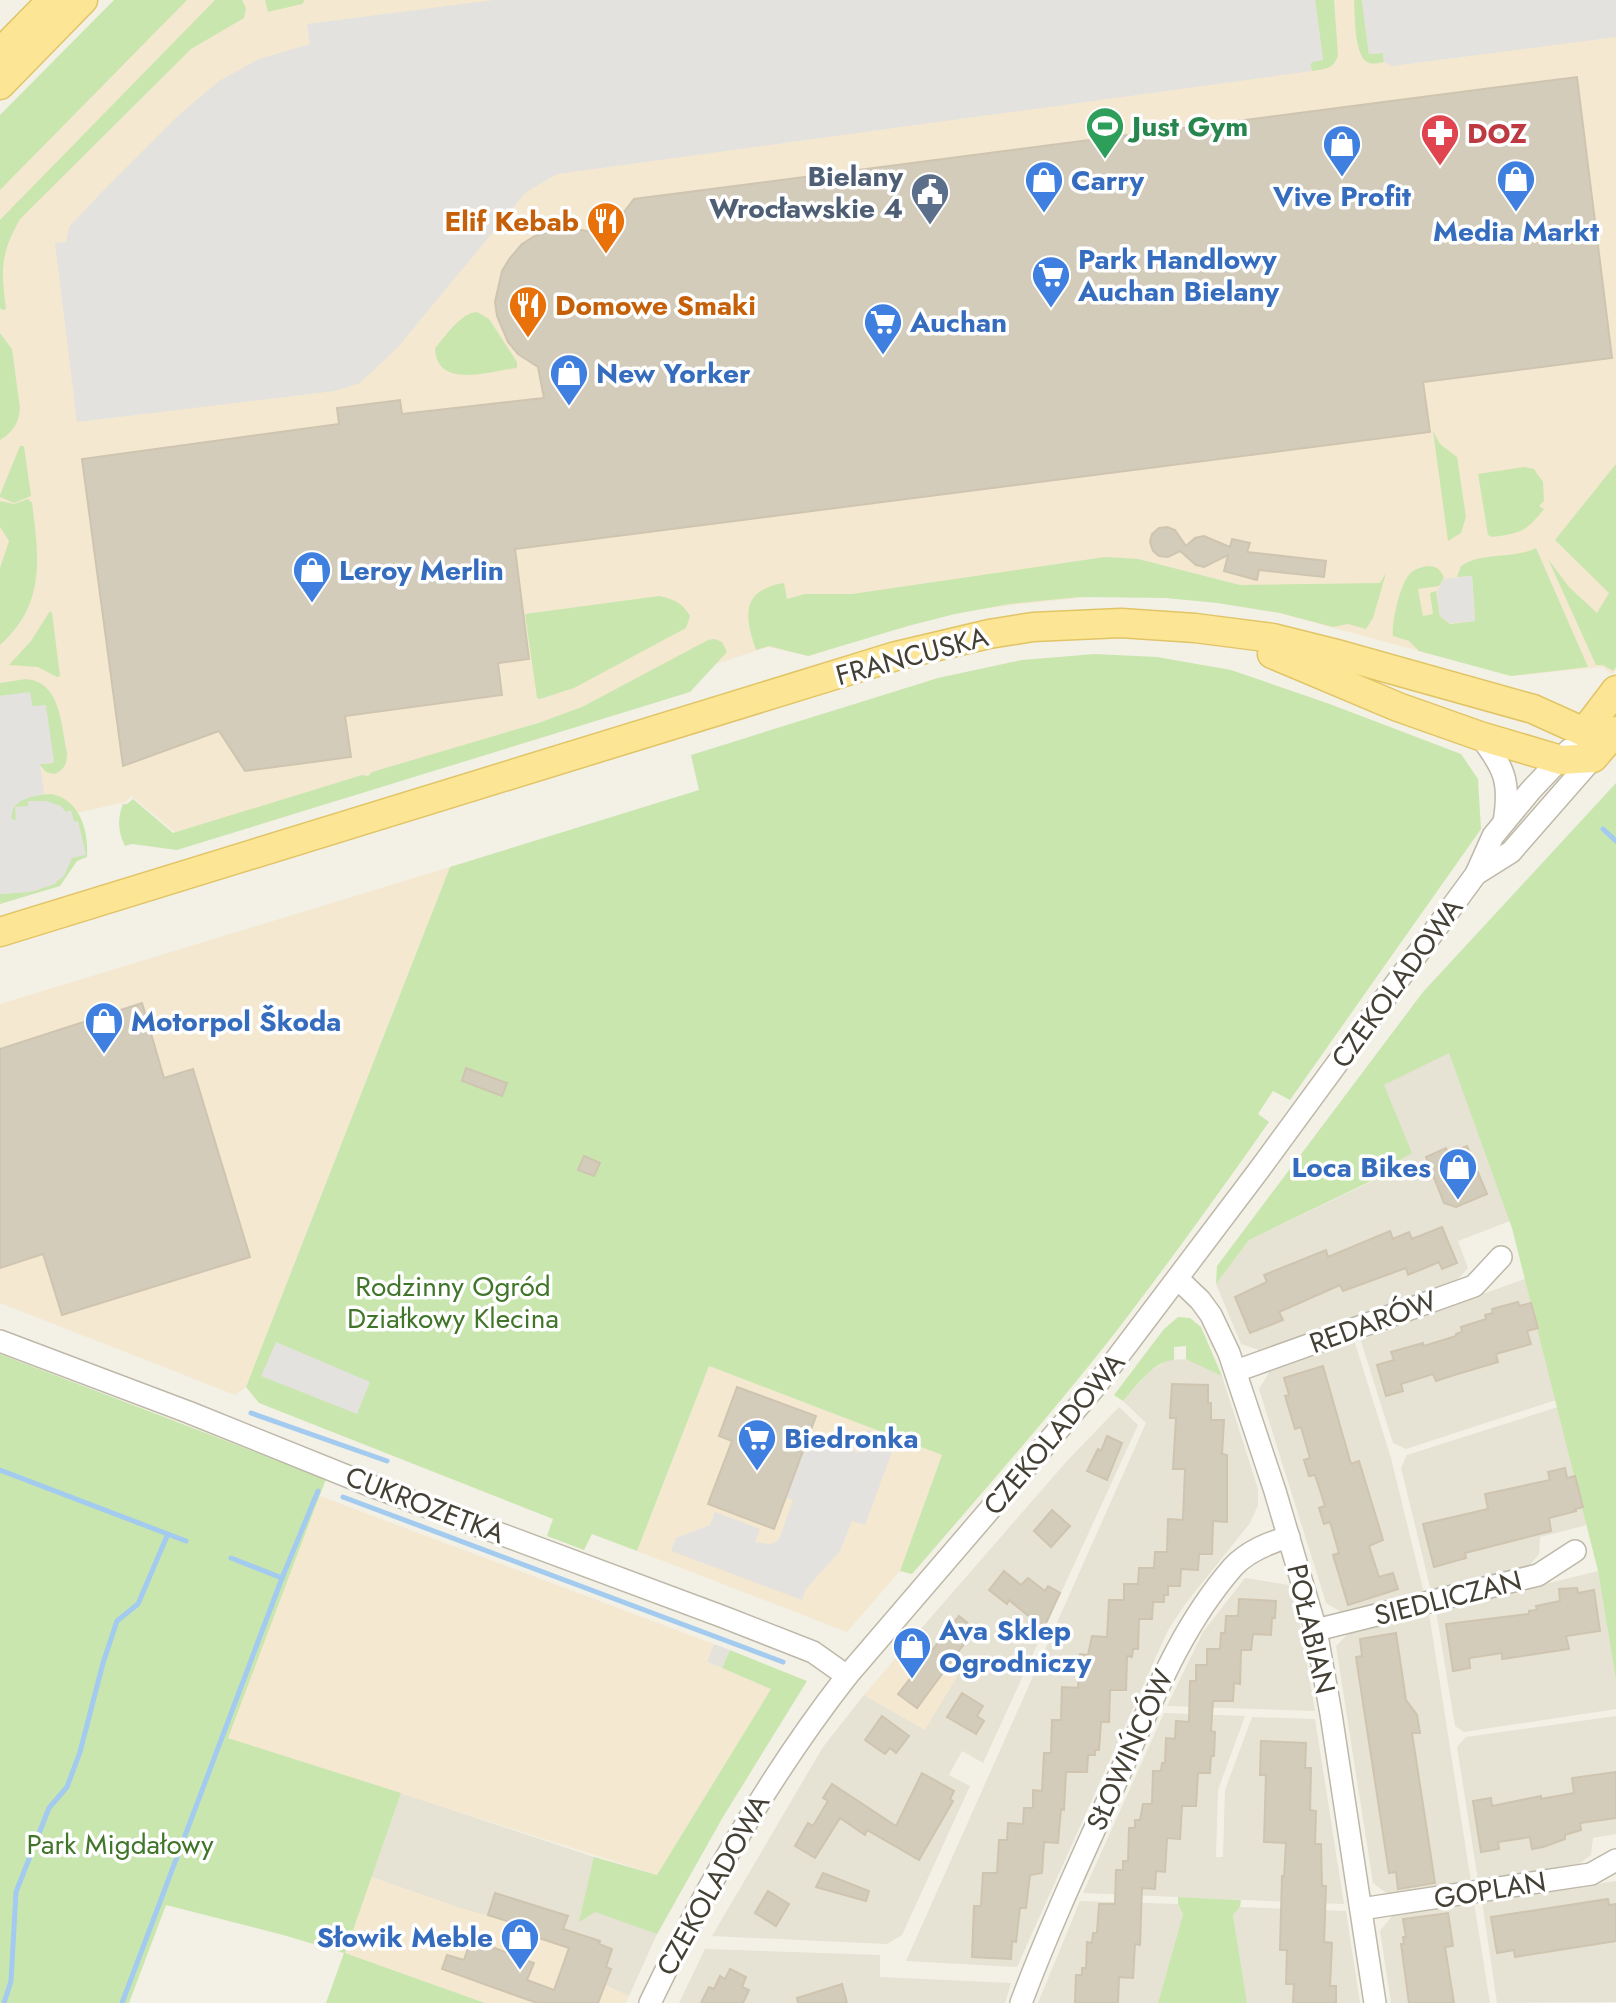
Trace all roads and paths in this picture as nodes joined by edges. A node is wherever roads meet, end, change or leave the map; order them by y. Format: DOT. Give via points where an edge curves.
graph roads {
  1 [pos="52,0"];
  2 [pos="83,0"];
  3 [pos="0,53"];
  4 [pos="0,85"];
  5 [pos="1228,634"];
  6 [pos="1616,690"];
  7 [pos="1616,731"];
  8 [pos="1584,732"];
  9 [pos="1480,736"];
  10 [pos="1593,758"];
  11 [pos="1561,760"];
  12 [pos="1504,821"];
  13 [pos="1476,874"];
  14 [pos="0,932"];
  15 [pos="1501,1257"];
  16 [pos="1178,1279"];
  17 [pos="0,1341"];
  18 [pos="1236,1371"];
  19 [pos="1289,1537"];
  20 [pos="1575,1551"];
  21 [pos="1316,1630"];
  22 [pos="847,1676"];
  23 [pos="1616,1860"];
  24 [pos="1361,1909"];
  25 [pos="650,2003"];
  26 [pos="1021,2003"];
  27 [pos="1375,2003"];
  1 -- 3 [label="main road"];
  2 -- 4 [label="main road"];
  5 -- 8 [label="main road" via="1273,638 1340,655 1533,709"];
  5 -- 9 [label="main road" via="1398,707"];
  5 -- 14 [label="main road, FRANCUSKA" via="1143,624 1077,624 989,634 895,656"];
  6 -- 8 [label="main road, CZEKOLADOWA"];
  7 -- 10 [label="main road, CZEKOLADOWA"];
  8 -- 10 [label="street"];
  8 -- 11 [label="street, CZEKOLADOWA"];
  9 -- 11 [label="main road"];
  9 -- 12 [label="street" via="1500,762 1507,783"];
  10 -- 11 [label="main road"];
  10 -- 13 [label="street, CZEKOLADOWA" via="1511,852"];
  11 -- 12 [label="street, CZEKOLADOWA"];
  12 -- 13 [label="street, CZEKOLADOWA"];
  13 -- 16 [label="street, CZEKOLADOWA"];
  15 -- 18 [label="street, REDARÓW" via="1474,1286"];
  16 -- 18 [label="street, POŁABIAN" via="1211,1315"];
  16 -- 22 [label="street, CZEKOLADOWA" via="1096,1387"];
  17 -- 22 [label="street, CUKROZETKA" via="733,1620 813,1652"];
  18 -- 19 [label="street, POŁABIAN"];
  19 -- 21 [label="street, POŁABIAN"];
  19 -- 26 [label="street, SŁOWIŃCÓW" via="1262,1546 1235,1565 1186,1631 1167,1665"];
  20 -- 21 [label="street, SIEDLICZAN" via="1538,1575"];
  21 -- 24 [label="street, POŁABIAN"];
  22 -- 25 [label="street, CZEKOLADOWA" via="773,1777 704,1895"];
  23 -- 24 [label="street, GOPLAN" via="1591,1874"];
  24 -- 27 [label="street, POŁABIAN"];
}
